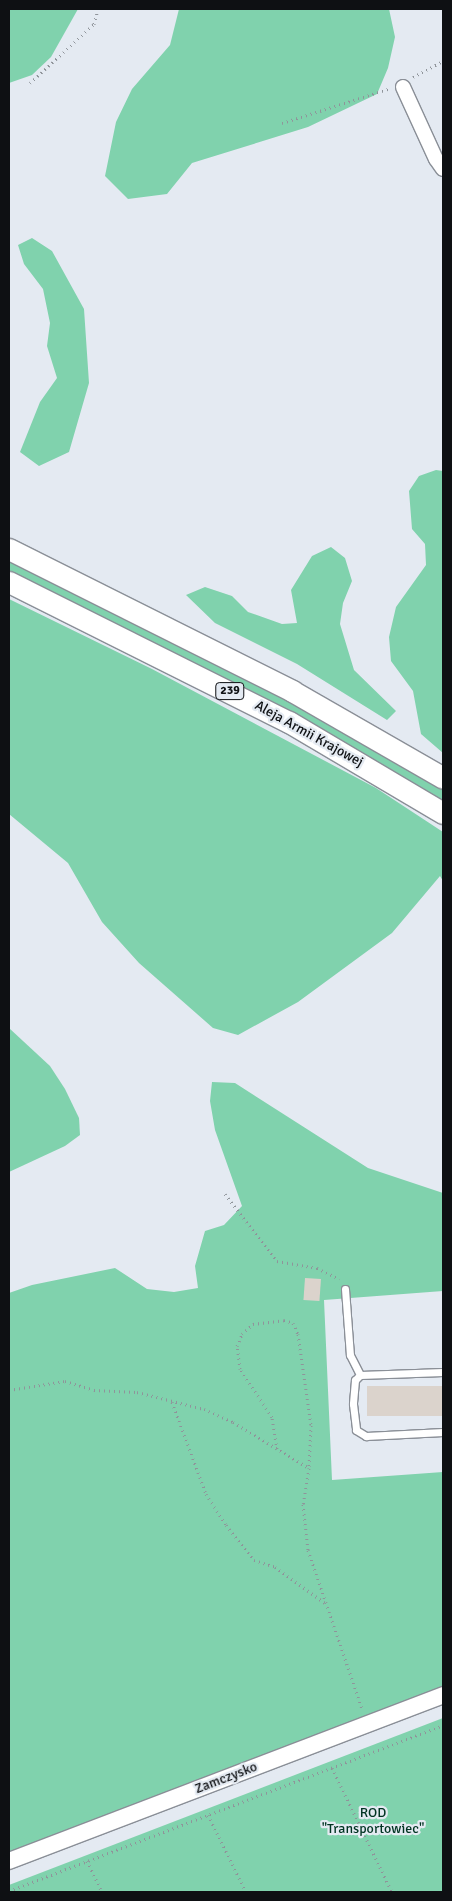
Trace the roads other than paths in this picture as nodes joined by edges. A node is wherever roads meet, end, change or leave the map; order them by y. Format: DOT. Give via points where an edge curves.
graph roads {
  1 [pos="403,87"];
  2 [pos="443,169"];
  3 [pos="9,550"];
  4 [pos="9,582"];
  5 [pos="443,778"];
  6 [pos="443,813"];
  7 [pos="345,1289"];
  8 [pos="443,1372"];
  9 [pos="360,1375"];
  10 [pos="443,1432"];
  11 [pos="443,1696"];
  12 [pos="9,1861"];
  1 -- 2 [label="street"];
  3 -- 5 [label="main road, Aleja Armii Krajowej / 239" via="292,691"];
  4 -- 6 [label="main road, Aleja Armii Krajowej / 239" via="281,718"];
  7 -- 9 [label="lane" via="350,1355"];
  8 -- 9 [label="lane"];
  9 -- 10 [label="lane" via="355,1380 353,1404 356,1430 366,1436"];
  11 -- 12 [label="street, Zamczysko"];
}
